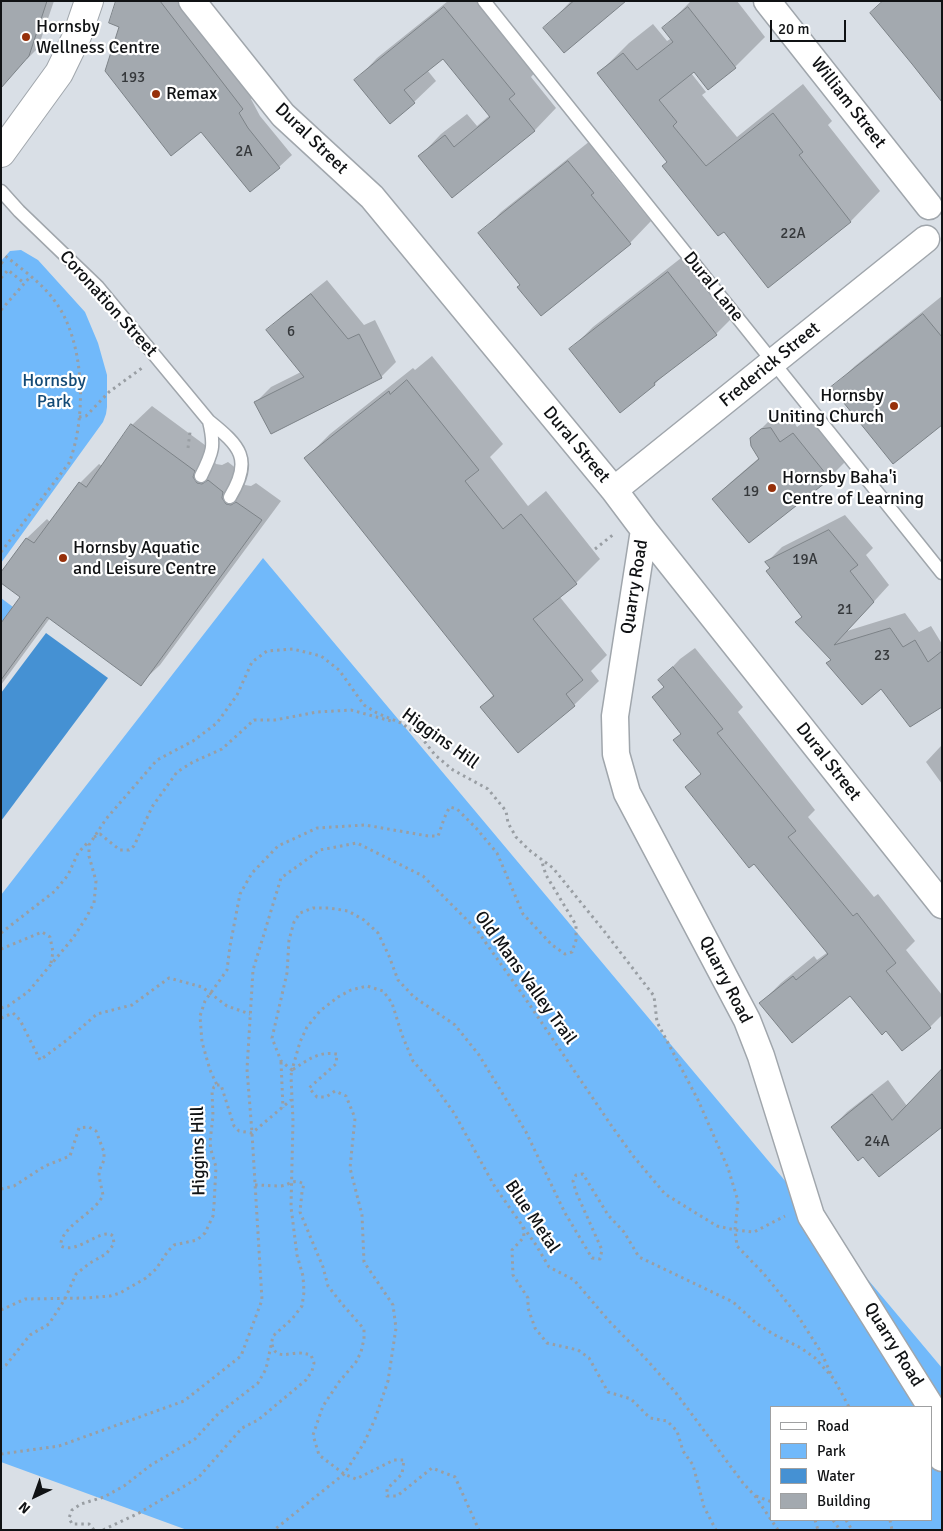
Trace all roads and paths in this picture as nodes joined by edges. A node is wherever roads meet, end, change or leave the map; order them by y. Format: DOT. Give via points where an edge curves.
graph roads {
  1 [pos="89,1"];
  2 [pos="192,1"];
  3 [pos="484,1"];
  4 [pos="767,1"];
  5 [pos="1,153"];
  6 [pos="1,191"];
  7 [pos="936,203"];
  8 [pos="934,244"];
  9 [pos="3,254"];
  10 [pos="1,262"];
  11 [pos="1,266"];
  12 [pos="30,277"];
  13 [pos="1,278"];
  14 [pos="24,283"];
  15 [pos="1,310"];
  16 [pos="773,362"];
  17 [pos="139,371"];
  18 [pos="79,417"];
  19 [pos="209,420"];
  20 [pos="201,476"];
  21 [pos="614,490"];
  22 [pos="230,497"];
  23 [pos="644,530"];
  24 [pos="618,531"];
  25 [pos="595,549"];
  26 [pos="1,552"];
  27 [pos="942,573"];
  28 [pos="401,723"];
  29 [pos="93,837"];
  30 [pos="540,859"];
  31 [pos="942,905"];
  32 [pos="1,933"];
  33 [pos="1,949"];
  34 [pos="51,964"];
  35 [pos="210,993"];
  36 [pos="1,1008"];
  37 [pos="250,1014"];
  38 [pos="1,1018"];
  39 [pos="281,1061"];
  40 [pos="292,1070"];
  41 [pos="217,1086"];
  42 [pos="291,1100"];
  43 [pos="283,1108"];
  44 [pos="252,1133"];
  45 [pos="291,1181"];
  46 [pos="256,1185"];
  47 [pos="1,1189"];
  48 [pos="769,1225"];
  49 [pos="522,1226"];
  50 [pos="735,1230"];
  51 [pos="64,1299"];
  52 [pos="1,1310"];
  53 [pos="272,1341"];
  54 [pos="1,1368"];
  55 [pos="834,1379"];
  56 [pos="849,1406"];
  57 [pos="930,1406"];
  58 [pos="933,1414"];
  59 [pos="1,1454"];
  60 [pos="942,1458"];
  61 [pos="344,1474"];
  62 [pos="755,1496"];
  63 [pos="770,1501"];
  64 [pos="770,1518"];
  65 [pos="94,1530"];
  66 [pos="104,1530"];
  67 [pos="274,1530"];
  68 [pos="479,1530"];
  69 [pos="716,1530"];
  1 -- 5 [label="main road" via="59,73"];
  2 -- 21 [label="street, Dural Street" via="283,115 372,197"];
  3 -- 16 [label="lane, Dural Lane"];
  4 -- 7 [label="street, William Street"];
  6 -- 19 [label="lane, Coronation Street" via="98,287"];
  7 -- 8 [label="street" via="923,213 920,222 921,231"];
  8 -- 16 [label="street, Frederick Street"];
  9 -- 12 [label="path"];
  10 -- 11 [label="path" via="4,264"];
  12 -- 14 [label="path"];
  12 -- 18 [label="path" via="53,298 71,330 78,362"];
  13 -- 14 [label="path" via="8,270"];
  14 -- 15 [label="path"];
  16 -- 21 [label="street, Frederick Street"];
  16 -- 27 [label="lane, Dural Lane"];
  17 -- 18 [label="path" via="109,392 86,416"];
  18 -- 26 [label="path" via="69,463"];
  19 -- 20 [label="lane" via="213,446"];
  19 -- 22 [label="lane, Coronation Street" via="232,440 242,459 242,470"];
  21 -- 23 [label="street, Dural Street"];
  23 -- 31 [label="street, Dural Street"];
  23 -- 57 [label="street, Quarry Road" via="615,716 616,754 627,793 747,1020 811,1216"];
  24 -- 25 [label="path"];
  28 -- 29 [label="path" via="351,710 254,720 222,749 177,772 152,807 134,846 129,850 120,850 100,834"];
  28 -- 29 [label="path, Higgins Hill" via="364,706 339,670 321,656 293,649 267,651 252,662 237,695 217,722 193,741 157,760"];
  28 -- 30 [label="path, Higgins Hill" via="421,737 453,770 488,789 506,811 516,837"];
  29 -- 32 [label="path, Higgins Hill" via="78,852 68,875 56,891"];
  29 -- 34 [label="path" via="89,856 96,881 94,902 73,938"];
  30 -- 35 [label="path, Higgins Hill" via="576,925 572,952 565,954 552,944 523,914 498,853 457,809 450,807 438,836 365,825 317,828 278,846 252,873 240,894 227,970"];
  30 -- 50 [label="path" via="553,868 654,996 657,1022 698,1100 728,1168 738,1200"];
  33 -- 34 [label="path" via="42,932 50,937"];
  34 -- 36 [label="path" via="28,992"];
  35 -- 37 [label="path" via="227,1006"];
  35 -- 38 [label="path" via="202,987 169,978 132,1005 97,1014 40,1060 20,1020 12,1013"];
  35 -- 41 [label="path, Higgins Hill" via="200,1016 202,1042"];
  37 -- 44 [label="path, Old Mans Valley Trail" via="247,1069"];
  37 -- 50 [label="path, Old Mans Valley Trail" via="252,970 281,878 320,850 357,844 424,876 476,929 618,1135 665,1194 717,1226"];
  39 -- 40 [label="path"];
  39 -- 43 [label="path"];
  39 -- 55 [label="path" via="272,1038 287,973 294,922 300,913 313,908 348,911 378,933 398,980 414,997 455,1025 480,1055 526,1132 592,1258 600,1259 602,1250 576,1192 573,1180 576,1175 583,1174 608,1216 624,1232 639,1257 733,1302 756,1323 816,1358"];
  40 -- 42 [label="path"];
  40 -- 49 [label="path, Blue Metal" via="300,1042 316,1015 351,990 367,986 384,991 392,1003 413,1061 454,1112 495,1187"];
  40 -- 61 [label="path" via="313,1056 337,1054 336,1064 309,1088 317,1097 326,1097 335,1091 346,1096 355,1118 350,1168 362,1215 364,1262 393,1306 396,1328 388,1381 375,1419"];
  41 -- 44 [label="path" via="221,1086 224,1092 234,1126 239,1131"];
  41 -- 51 [label="path, Higgins Hill" via="212,1092 211,1150 216,1167 214,1205 205,1233 197,1240 174,1245 146,1278 120,1293"];
  42 -- 43 [label="path"];
  42 -- 45 [label="path"];
  43 -- 44 [label="path"];
  44 -- 46 [label="path, Old Mans Valley Trail"];
  45 -- 46 [label="path" via="283,1186"];
  45 -- 53 [label="path" via="296,1255 304,1292 302,1306"];
  45 -- 61 [label="path" via="304,1184 300,1212 328,1286 364,1329 361,1352 324,1406 313,1435 320,1456"];
  46 -- 59 [label="path, Old Mans Valley Trail" via="262,1300 241,1356 184,1401 59,1446"];
  47 -- 51 [label="path" via="14,1186 45,1166 70,1156 79,1128 88,1126 96,1131 104,1152 100,1169 103,1195 98,1204 62,1238 60,1246 70,1248 87,1243 104,1233 114,1236 114,1244 106,1254 76,1274"];
  48 -- 50 [label="path, Old Mans Valley Trail" via="754,1232"];
  49 -- 62 [label="path, Blue Metal" via="549,1267 574,1280 676,1393"];
  49 -- 69 [label="path" via="524,1237 512,1250 512,1275 528,1298 535,1328 547,1343 578,1350 589,1358 608,1392 631,1399 650,1418 666,1421 677,1431 683,1451 693,1465 704,1507"];
  50 -- 55 [label="path" via="738,1246 798,1316"];
  51 -- 52 [label="path, Higgins Hill" via="25,1299"];
  51 -- 54 [label="path" via="49,1324 30,1335"];
  53 -- 65 [label="path" via="266,1369 258,1383 218,1414 195,1438 124,1486 72,1510 69,1518 72,1524 89,1524"];
  53 -- 66 [label="path" via="273,1350 282,1355 303,1353 311,1356 314,1363 306,1380 258,1420 242,1428 198,1478"];
  55 -- 56 [label="path"];
  58 -- 60 [label="street, Quarry Road"];
  61 -- 67 [label="path"];
  61 -- 68 [label="path" via="356,1479 394,1460 404,1460 402,1474 387,1488 387,1496 397,1496 432,1468 455,1477"];
  62 -- 63 [label="path"];
  62 -- 64 [label="path, Blue Metal"];
}
